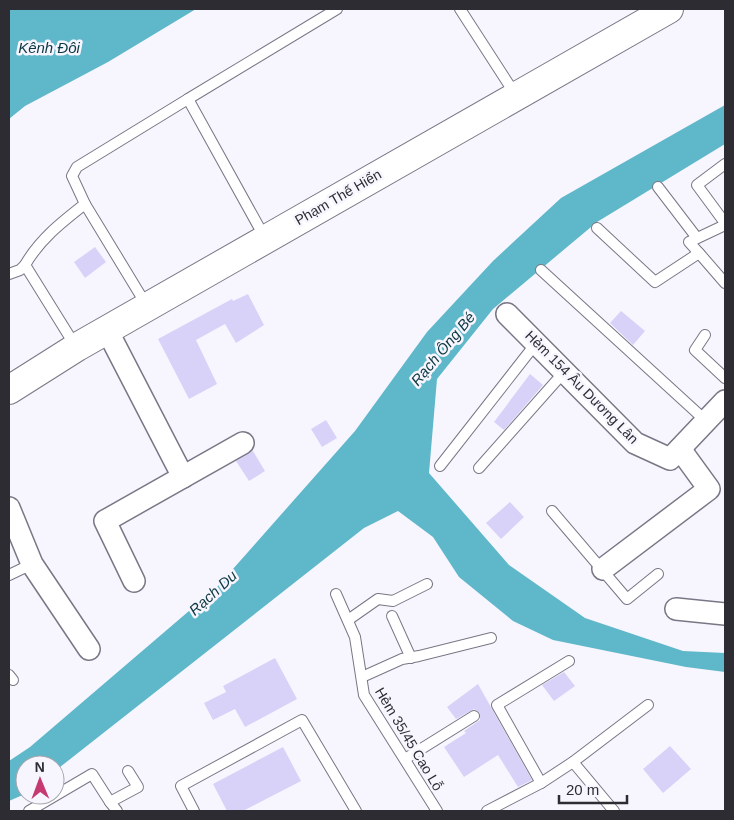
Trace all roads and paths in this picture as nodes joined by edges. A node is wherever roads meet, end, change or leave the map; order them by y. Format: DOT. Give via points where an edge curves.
graph roads {
  1 [pos="337,9"];
  2 [pos="460,9"];
  3 [pos="669,9"];
  4 [pos="516,95"];
  5 [pos="188,99"];
  6 [pos="725,164"];
  7 [pos="658,187"];
  8 [pos="85,204"];
  9 [pos="725,224"];
  10 [pos="597,228"];
  11 [pos="696,238"];
  12 [pos="265,239"];
  13 [pos="699,253"];
  14 [pos="25,265"];
  15 [pos="541,270"];
  16 [pos="9,274"];
  17 [pos="725,283"];
  18 [pos="147,307"];
  19 [pos="507,314"];
  20 [pos="107,330"];
  21 [pos="705,335"];
  22 [pos="537,342"];
  23 [pos="77,347"];
  24 [pos="565,371"];
  25 [pos="725,378"];
  26 [pos="9,390"];
  27 [pos="725,401"];
  28 [pos="706,421"];
  29 [pos="243,443"];
  30 [pos="680,448"];
  31 [pos="440,466"];
  32 [pos="479,468"];
  33 [pos="182,477"];
  34 [pos="9,508"];
  35 [pos="552,511"];
  36 [pos="32,564"];
  37 [pos="603,569"];
  38 [pos="658,574"];
  39 [pos="9,575"];
  40 [pos="134,581"];
  41 [pos="427,584"];
  42 [pos="336,594"];
  43 [pos="676,609"];
  44 [pos="725,614"];
  45 [pos="392,616"];
  46 [pos="348,620"];
  47 [pos="491,638"];
  48 [pos="89,650"];
  49 [pos="410,658"];
  50 [pos="569,661"];
  51 [pos="362,677"];
  52 [pos="648,705"];
  53 [pos="474,716"];
  54 [pos="405,759"];
  55 [pos="574,762"];
  56 [pos="128,770"];
  57 [pos="541,783"];
  58 [pos="110,802"];
  59 [pos="29,811"];
  60 [pos="117,811"];
  61 [pos="194,811"];
  62 [pos="356,811"];
  63 [pos="437,811"];
  64 [pos="487,811"];
  65 [pos="614,811"];
  1 -- 5 [label="lane"];
  2 -- 4 [label="lane"];
  3 -- 4 [label="main road, Phạm Thế Hiển"];
  4 -- 12 [label="main road, Phạm Thế Hiển"];
  5 -- 8 [label="lane" via="77,167 72,176"];
  5 -- 12 [label="lane"];
  6 -- 9 [label="lane" via="697,185"];
  7 -- 11 [label="lane"];
  8 -- 14 [label="lane" via="36,247"];
  8 -- 18 [label="lane"];
  9 -- 11 [label="lane"];
  10 -- 13 [label="lane" via="656,282"];
  11 -- 13 [label="lane" via="689,242"];
  12 -- 18 [label="main road, Phạm Thế Hiển"];
  13 -- 17 [label="lane"];
  14 -- 16 [label="lane"];
  14 -- 23 [label="lane"];
  15 -- 28 [label="lane"];
  18 -- 20 [label="main road, Phạm Thế Hiển"];
  19 -- 22 [label="street, Hẻm 154 Âu Dương Lân"];
  20 -- 23 [label="main road, Phạm Thế Hiển"];
  20 -- 33 [label="street"];
  21 -- 25 [label="lane" via="695,350"];
  22 -- 24 [label="street, Hẻm 154 Âu Dương Lân"];
  22 -- 31 [label="lane"];
  23 -- 26 [label="main road, Phạm Thế Hiển"];
  24 -- 30 [label="street, Hẻm 154 Âu Dương Lân" via="635,442 670,459"];
  24 -- 32 [label="lane"];
  27 -- 28 [label="street, Hẻm 154 Âu Dương Lân"];
  28 -- 30 [label="street, Hẻm 154 Âu Dương Lân"];
  29 -- 33 [label="street"];
  30 -- 37 [label="street" via="710,489"];
  33 -- 40 [label="street" via="105,521"];
  34 -- 36 [label="street"];
  35 -- 37 [label="lane"];
  36 -- 39 [label="lane"];
  36 -- 48 [label="street"];
  37 -- 38 [label="lane" via="626,599"];
  41 -- 46 [label="lane" via="393,601 378,599"];
  42 -- 46 [label="lane, Hẻm 35/45 Cao Lỗ"];
  43 -- 44 [label="street"];
  45 -- 49 [label="lane"];
  46 -- 51 [label="lane, Hẻm 35/45 Cao Lỗ" via="355,637"];
  47 -- 49 [label="lane"];
  49 -- 51 [label="lane"];
  50 -- 57 [label="lane" via="497,705"];
  51 -- 54 [label="lane, Hẻm 35/45 Cao Lỗ" via="364,695"];
  52 -- 55 [label="lane"];
  53 -- 54 [label="lane"];
  54 -- 63 [label="lane, Hẻm 35/45 Cao Lỗ"];
  55 -- 57 [label="lane"];
  55 -- 65 [label="lane"];
  56 -- 58 [label="lane" via="138,787"];
  57 -- 64 [label="lane"];
  58 -- 59 [label="lane" via="92,774"];
  58 -- 60 [label="lane"];
  61 -- 62 [label="lane" via="181,786 302,720"];
}
